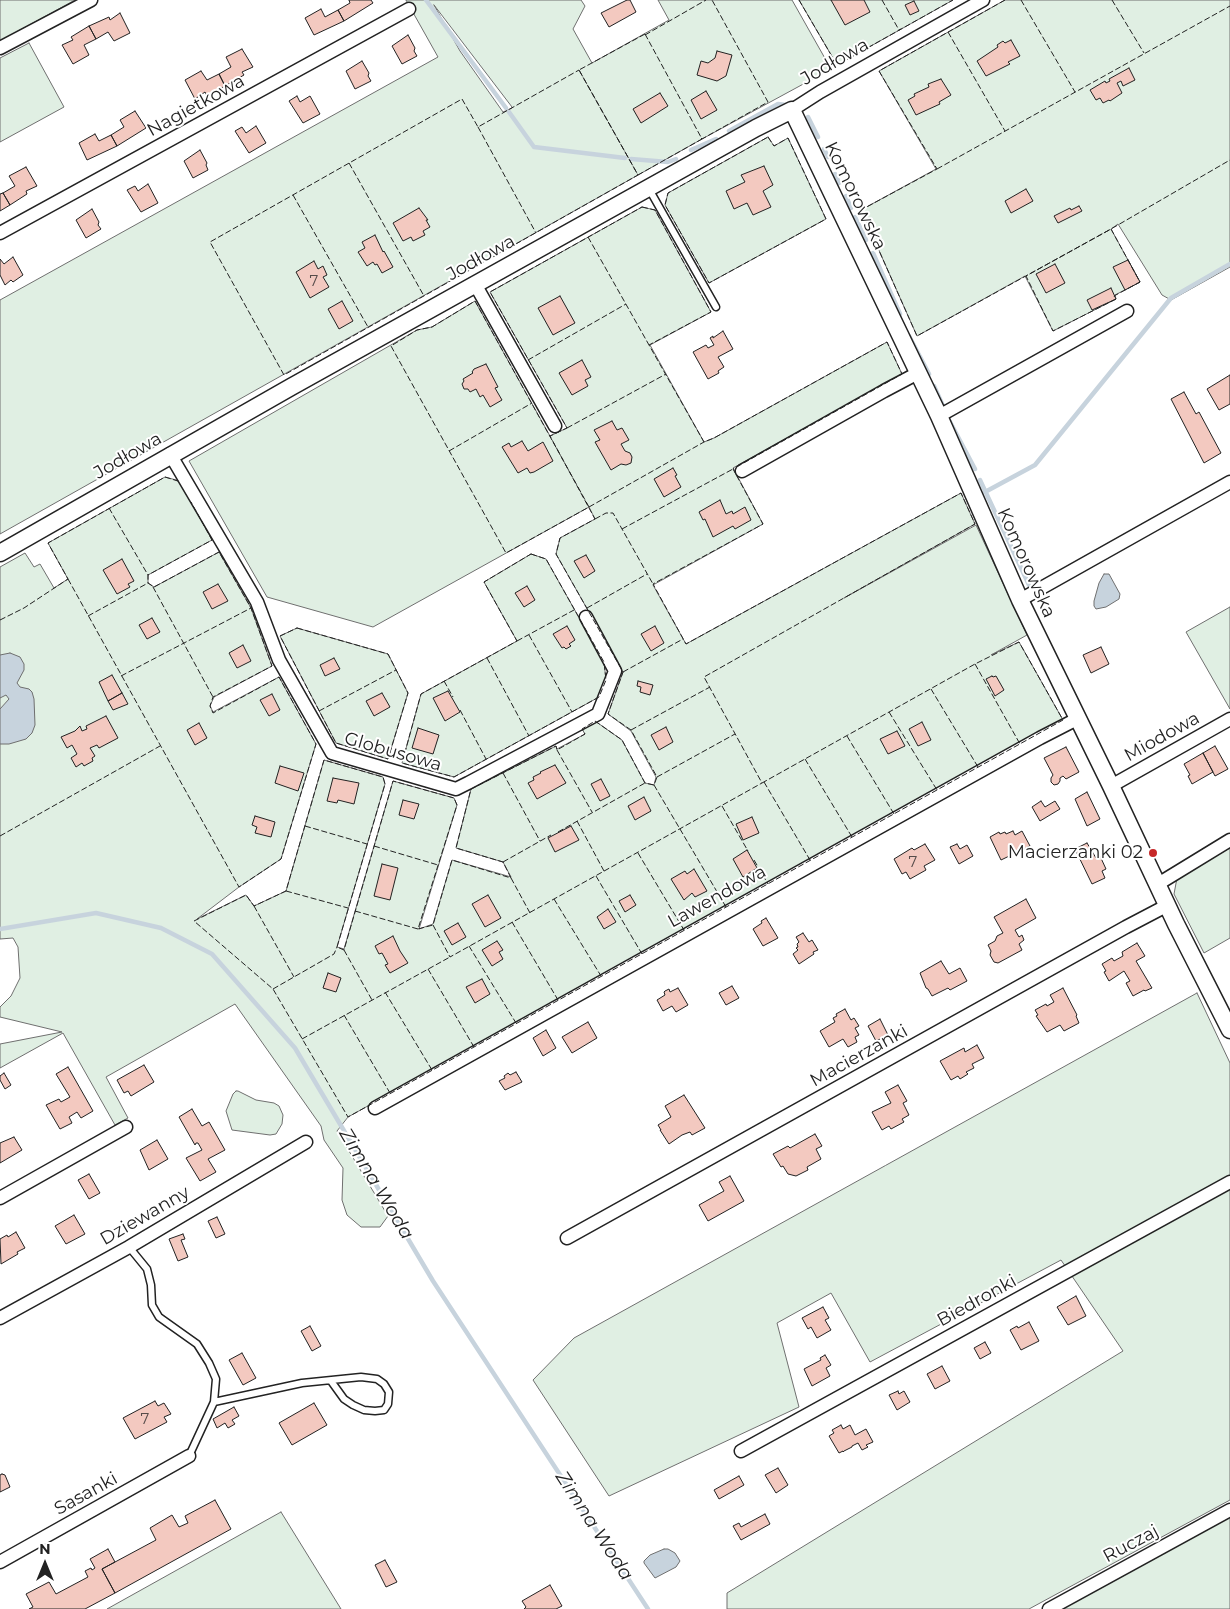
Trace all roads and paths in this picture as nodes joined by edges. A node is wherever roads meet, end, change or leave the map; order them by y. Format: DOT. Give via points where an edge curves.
graph roads {
  1 [pos="91,0"];
  2 [pos="983,0"];
  3 [pos="409,9"];
  4 [pos="0,48"];
  5 [pos="792,110"];
  6 [pos="648,188"];
  7 [pos="0,233"];
  8 [pos="475,284"];
  9 [pos="716,307"];
  10 [pos="1127,311"];
  11 [pos="918,373"];
  12 [pos="939,416"];
  13 [pos="555,426"];
  14 [pos="170,454"];
  15 [pos="742,471"];
  16 [pos="1230,482"];
  17 [pos="0,552"];
  18 [pos="1020,600"];
  19 [pos="586,617"];
  20 [pos="1078,719"];
  21 [pos="1230,719"];
  22 [pos="1111,786"];
  23 [pos="1230,840"];
  24 [pos="1158,884"];
  25 [pos="1168,905"];
  26 [pos="1230,1030"];
  27 [pos="375,1108"];
  28 [pos="126,1127"];
  29 [pos="306,1142"];
  30 [pos="1230,1182"];
  31 [pos="0,1198"];
  32 [pos="567,1238"];
  33 [pos="128,1247"];
  34 [pos="0,1318"];
  35 [pos="331,1381"];
  36 [pos="214,1402"];
  37 [pos="741,1451"];
  38 [pos="188,1456"];
  39 [pos="1230,1510"];
  40 [pos="0,1562"];
  41 [pos="1048,1609"];
  1 -- 4 [label="street"];
  2 -- 5 [label="street, Jodłowa"];
  3 -- 7 [label="street, Nagietkowa"];
  5 -- 6 [label="street, Jodłowa"];
  5 -- 11 [label="street, Komorowska"];
  6 -- 8 [label="street, Jodłowa"];
  6 -- 9 [label="lane"];
  8 -- 13 [label="street"];
  8 -- 14 [label="street, Jodłowa"];
  10 -- 12 [label="street"];
  11 -- 12 [label="street, Komorowska"];
  11 -- 15 [label="street"];
  12 -- 18 [label="street, Komorowska"];
  14 -- 17 [label="street, Jodłowa"];
  14 -- 19 [label="street, Globusowa" via="257,602 279,660 332,753 456,789 477,779 598,714 615,671"];
  16 -- 18 [label="street"];
  18 -- 20 [label="street, Komorowska"];
  20 -- 22 [label="street, Komorowska"];
  20 -- 27 [label="street, Lawendowa"];
  21 -- 22 [label="street, Miodowa"];
  22 -- 24 [label="street, Komorowska"];
  23 -- 24 [label="street"];
  24 -- 25 [label="street, Komorowska"];
  25 -- 26 [label="street, Komorowska"];
  25 -- 32 [label="street, Macierzanki"];
  28 -- 31 [label="street"];
  29 -- 33 [label="street, Dziewanny"];
  30 -- 37 [label="street, Biedronki"];
  33 -- 34 [label="street, Dziewanny"];
  33 -- 36 [label="lane" via="147,1269 152,1306 159,1318 197,1344 209,1363 216,1379"];
  35 -- 35 [label="lane" via="360,1377 377,1379 388,1392 388,1404 384,1410 364,1410 344,1399"];
  35 -- 36 [label="lane" via="294,1384"];
  36 -- 38 [label="lane"];
  38 -- 40 [label="street, Sasanki"];
  39 -- 41 [label="street, Ruczaj"];
}
